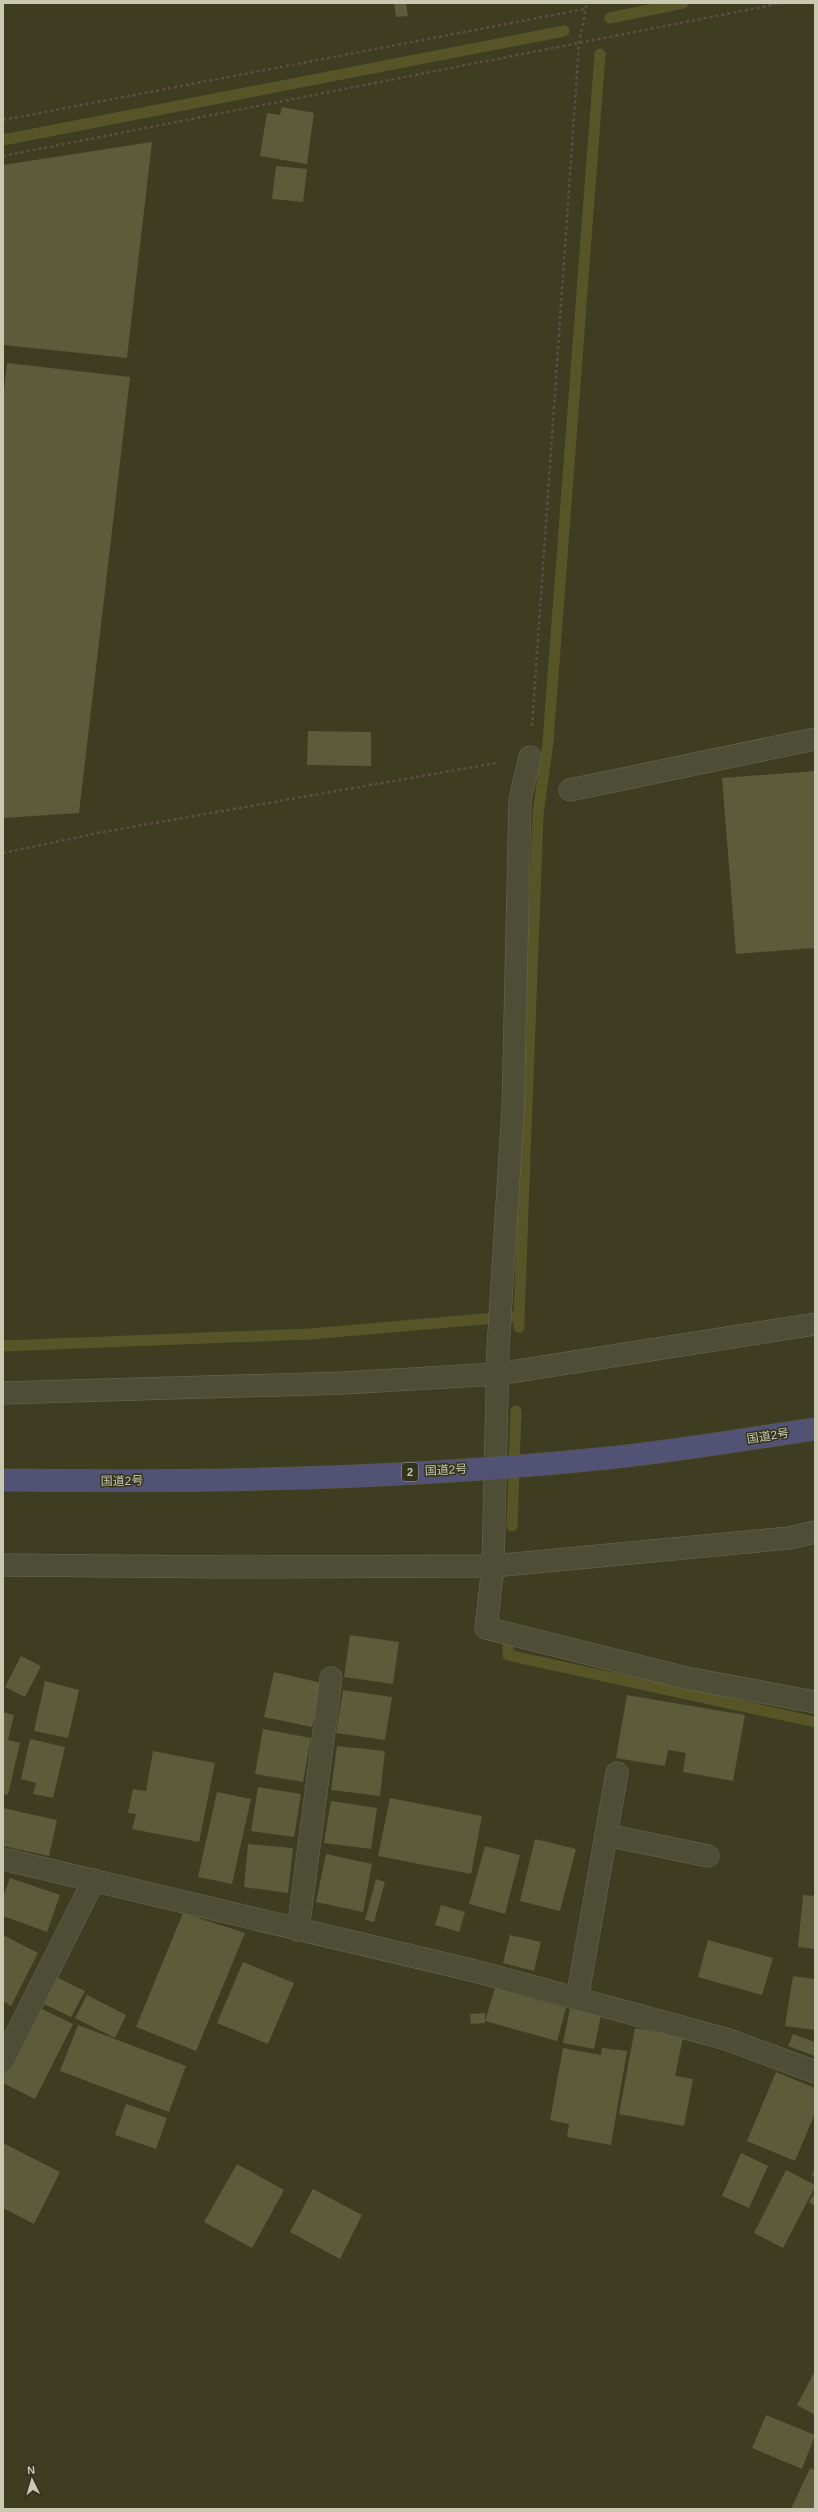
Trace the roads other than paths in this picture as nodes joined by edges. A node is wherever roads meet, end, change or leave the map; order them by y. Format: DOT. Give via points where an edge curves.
graph roads {
  1 [pos="815,739"];
  2 [pos="530,757"];
  3 [pos="570,790"];
  4 [pos="815,1324"];
  5 [pos="497,1374"];
  6 [pos="3,1393"];
  7 [pos="815,1429"];
  8 [pos="3,1480"];
  9 [pos="815,1532"];
  10 [pos="3,1564"];
  11 [pos="493,1566"];
  12 [pos="331,1678"];
  13 [pos="815,1702"];
  14 [pos="617,1773"];
  15 [pos="606,1835"];
  16 [pos="708,1856"];
  17 [pos="3,1859"];
  18 [pos="94,1880"];
  19 [pos="298,1930"];
  20 [pos="577,1999"];
  21 [pos="3,2061"];
  22 [pos="815,2072"];
  1 -- 3 [label="street"];
  2 -- 5 [label="street" via="520,800 513,1109"];
  4 -- 5 [label="street"];
  5 -- 6 [label="street" via="344,1383"];
  5 -- 11 [label="street"];
  7 -- 8 [label="highway, 国道2号 / 2, bridge" via="609,1458 480,1468 317,1478"];
  9 -- 11 [label="street" via="789,1538"];
  10 -- 11 [label="street" via="228,1567"];
  11 -- 13 [label="street" via="486,1628 686,1678"];
  12 -- 19 [label="street"];
  14 -- 15 [label="street"];
  15 -- 16 [label="street"];
  15 -- 20 [label="street"];
  17 -- 18 [label="street"];
  18 -- 19 [label="street"];
  18 -- 21 [label="street"];
  19 -- 20 [label="street" via="475,1971"];
  20 -- 22 [label="street" via="726,2039"];
}
